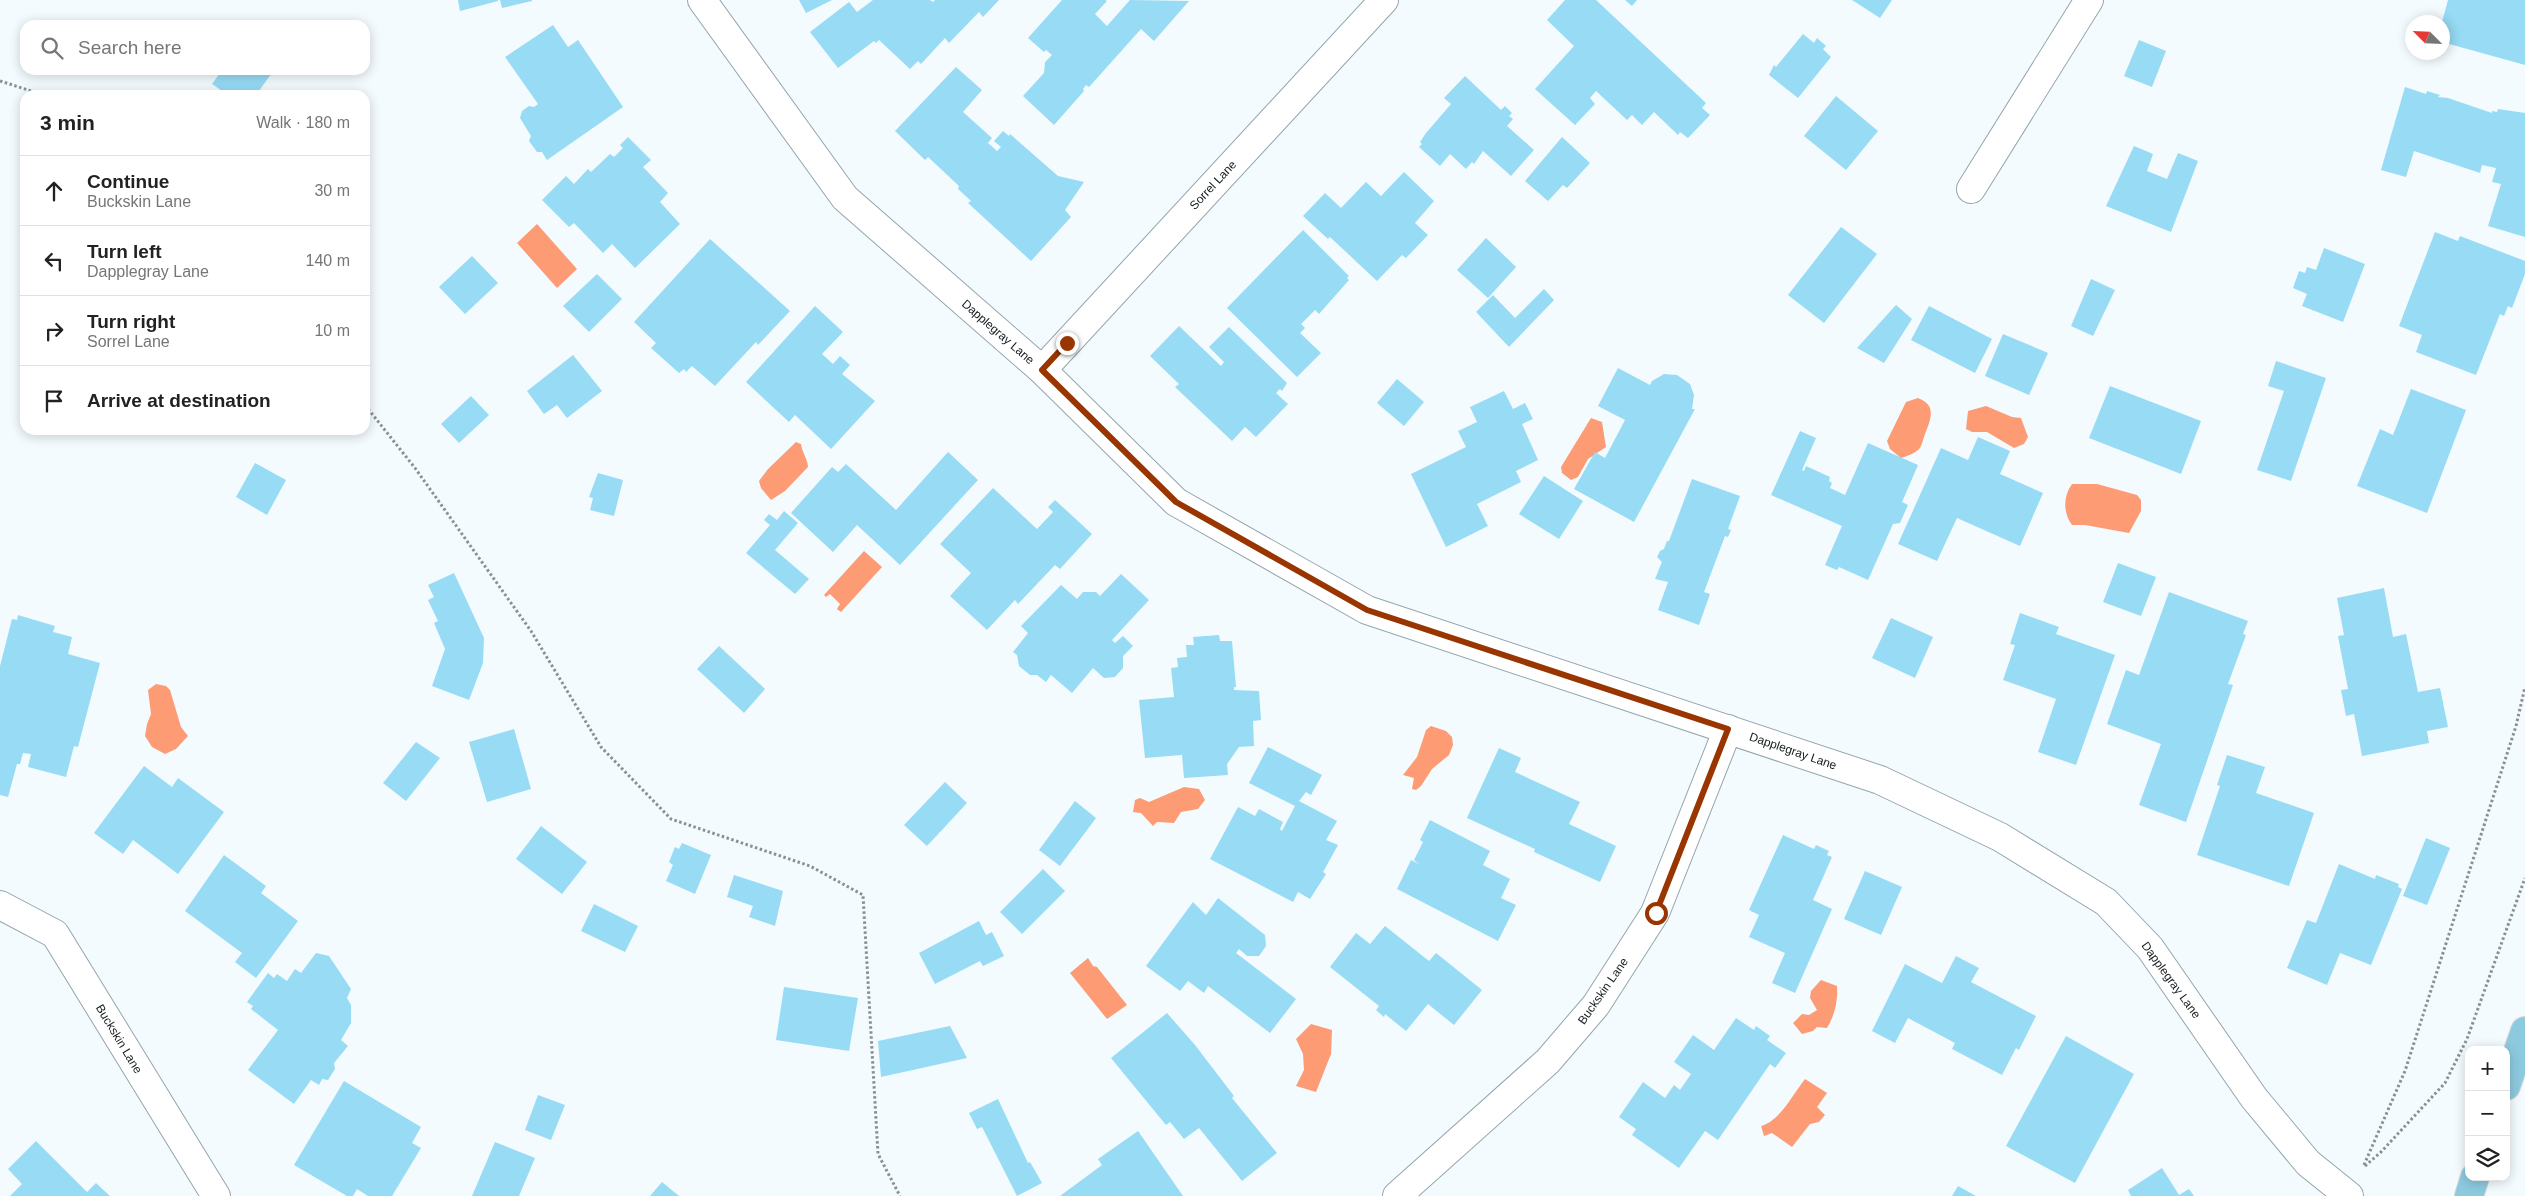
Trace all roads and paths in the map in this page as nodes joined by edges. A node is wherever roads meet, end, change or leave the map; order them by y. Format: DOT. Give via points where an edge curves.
graph roads {
  1 [pos="702,0"];
  2 [pos="1384,0"];
  3 [pos="2089,0"];
  4 [pos="0,81"];
  5 [pos="28,90"];
  6 [pos="1971,189"];
  7 [pos="1042,370"];
  8 [pos="370,411"];
  9 [pos="2525,687"];
  10 [pos="1728,729"];
  11 [pos="2525,878"];
  12 [pos="0,905"];
  13 [pos="2525,1031"];
  14 [pos="2510,1074"];
  15 [pos="2474,1181"];
  16 [pos="216,1196"];
  17 [pos="900,1196"];
  18 [pos="1397,1196"];
  19 [pos="2349,1196"];
  20 [pos="2468,1196"];
  1 -- 7 [label="street, Dapplegray Lane" via="845,198"];
  2 -- 7 [label="street, Sorrel Lane"];
  3 -- 6 [label="street"];
  4 -- 5 [label="path"];
  7 -- 10 [label="street, Dapplegray Lane" via="1176,502 1367,610"];
  8 -- 17 [label="path" via="415,468 531,631 601,747 671,819 810,866 863,895 878,1154"];
  9 -- 11 [label="path" via="2516,726 2405,1071 2362,1168 2445,1083 2467,1039"];
  10 -- 18 [label="street, Buckskin Lane" via="1656,913 1596,1005 1548,1061"];
  10 -- 19 [label="street, Dapplegray Lane" via="1880,780 2000,837 2106,902 2150,948 2254,1098 2308,1163"];
  12 -- 16 [label="street, Buckskin Lane" via="55,934"];
  13 -- 14 [label="main road"];
  15 -- 20 [label="main road"];
}
